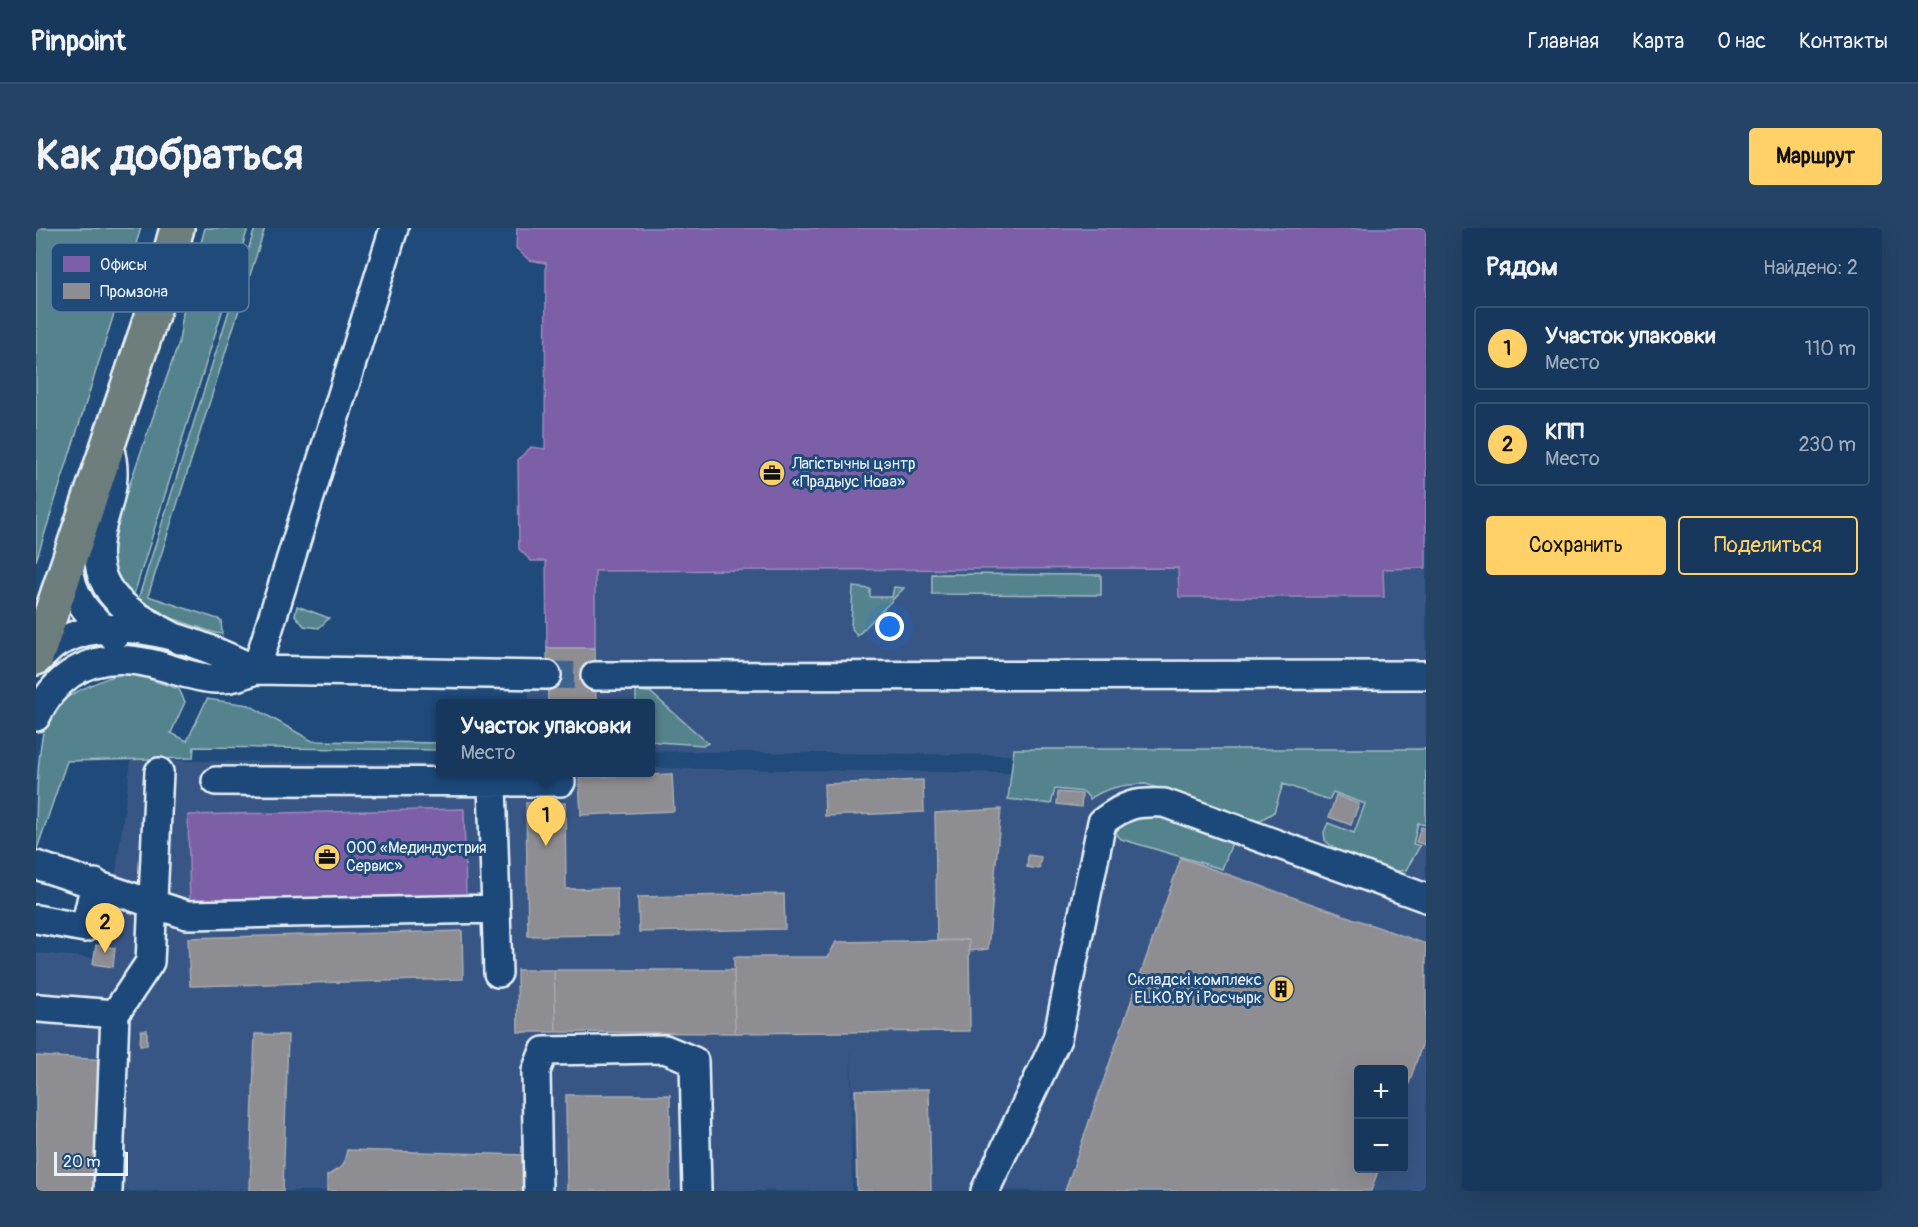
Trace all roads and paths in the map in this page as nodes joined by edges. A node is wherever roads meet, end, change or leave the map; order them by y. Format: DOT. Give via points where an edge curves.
graph roads {
  1 [pos="177,228"];
  2 [pos="394,228"];
  3 [pos="173,243"];
  4 [pos="153,312"];
  5 [pos="108,444"];
  6 [pos="69,562"];
  7 [pos="103,628"];
  8 [pos="180,640"];
  9 [pos="36,659"];
  10 [pos="147,662"];
  11 [pos="256,670"];
  12 [pos="547,675"];
  13 [pos="1426,675"];
  14 [pos="595,676"];
  15 [pos="36,717"];
  16 [pos="159,772"];
  17 [pos="216,781"];
  18 [pos="561,782"];
  19 [pos="492,783"];
  20 [pos="36,865"];
  21 [pos="95,883"];
  22 [pos="1426,898"];
  23 [pos="154,904"];
  24 [pos="496,909"];
  25 [pos="36,919"];
  26 [pos="498,973"];
  27 [pos="39,1008"];
  28 [pos="115,1014"];
  29 [pos="108,1191"];
  30 [pos="538,1191"];
  31 [pos="697,1191"];
  32 [pos="985,1191"];
  1 -- 3 [label="main road"];
  2 -- 11 [label="lane"];
  4 -- 5 [label="main road"];
  5 -- 6 [label="main road"];
  5 -- 8 [label="lane" via="114,463 112,491 99,535 98,558 104,578 109,591 132,614"];
  6 -- 7 [label="lane" via="71,585 84,608"];
  6 -- 9 [label="main road"];
  7 -- 8 [label="lane" via="128,628"];
  7 -- 9 [label="lane" via="59,641"];
  7 -- 10 [label="lane"];
  8 -- 11 [label="lane"];
  10 -- 11 [label="lane" via="218,680"];
  10 -- 15 [label="lane" via="97,661 80,668 55,685"];
  11 -- 12 [label="lane"];
  13 -- 14 [label="lane"];
  16 -- 23 [label="lane"];
  17 -- 19 [label="lane"];
  18 -- 19 [label="lane"];
  19 -- 24 [label="lane"];
  20 -- 21 [label="lane"];
  21 -- 23 [label="lane"];
  21 -- 25 [label="lane" via="85,928"];
  22 -- 32 [label="lane" via="1164,803 1137,802 1120,808 1102,822 1057,1039"];
  23 -- 24 [label="lane" via="187,915"];
  23 -- 28 [label="lane" via="150,962"];
  24 -- 26 [label="lane"];
  27 -- 28 [label="lane"];
  28 -- 29 [label="lane"];
  30 -- 31 [label="lane" via="536,1071 544,1052 665,1049 694,1061"];
}
